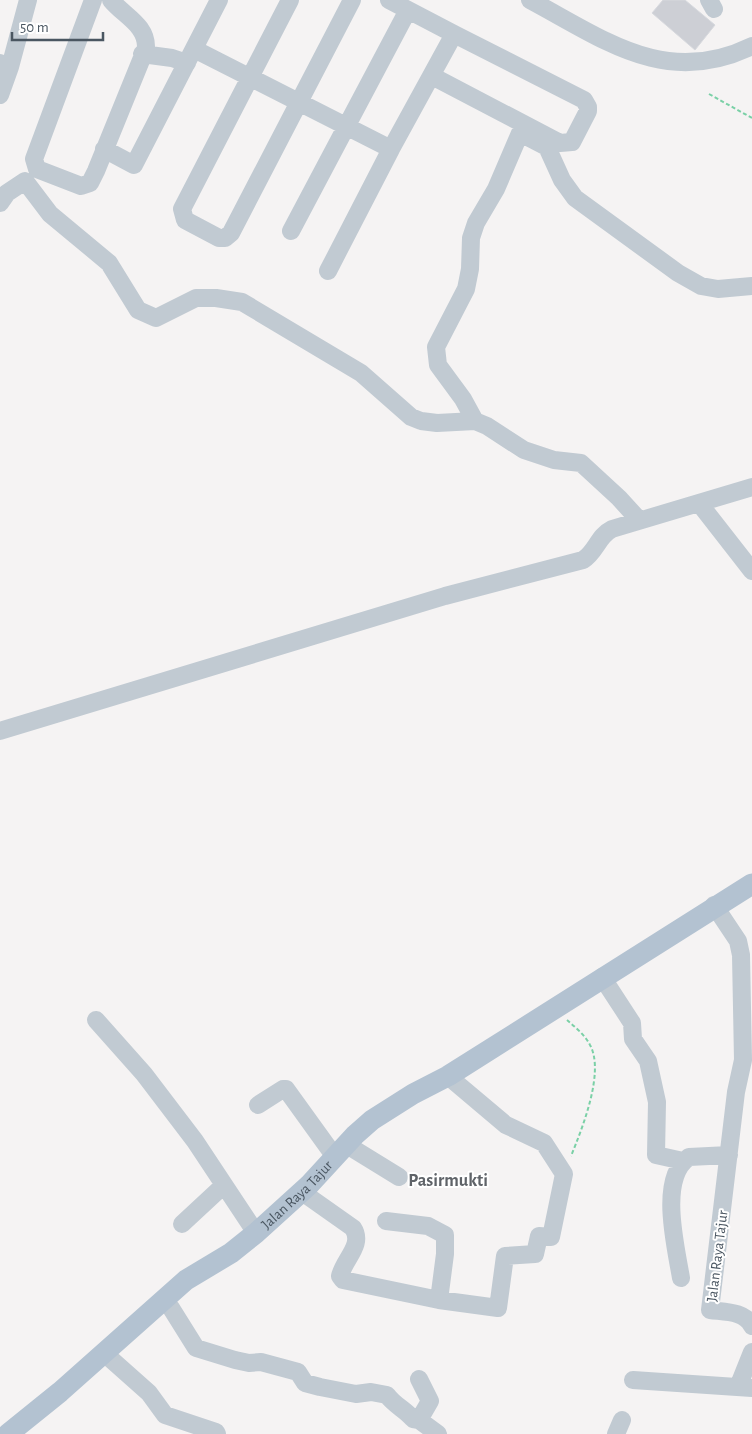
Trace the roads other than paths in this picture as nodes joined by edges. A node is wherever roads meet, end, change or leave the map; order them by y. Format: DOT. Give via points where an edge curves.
graph roads {
  1 [pos="28,0"];
  2 [pos="36,0"];
  3 [pos="219,0"];
  4 [pos="290,0"];
  5 [pos="352,0"];
  6 [pos="388,0"];
  7 [pos="530,0"];
  8 [pos="92,3"];
  9 [pos="119,5"];
  10 [pos="408,10"];
  11 [pos="454,34"];
  12 [pos="16,45"];
  13 [pos="752,46"];
  14 [pos="142,54"];
  15 [pos="190,56"];
  16 [pos="5,65"];
  17 [pos="432,76"];
  18 [pos="250,77"];
  19 [pos="0,95"];
  20 [pos="298,102"];
  21 [pos="346,127"];
  22 [pos="104,149"];
  23 [pos="391,149"];
  24 [pos="0,203"];
  25 [pos="291,232"];
  26 [pos="328,271"];
  27 [pos="752,286"];
  28 [pos="476,421"];
  29 [pos="752,487"];
  30 [pos="699,503"];
  31 [pos="639,520"];
  32 [pos="752,571"];
  33 [pos="0,732"];
  34 [pos="752,884"];
  35 [pos="714,906"];
  36 [pos="602,977"];
  37 [pos="96,1020"];
  38 [pos="448,1076"];
  39 [pos="258,1105"];
  40 [pos="341,1151"];
  41 [pos="729,1155"];
  42 [pos="683,1161"];
  43 [pos="399,1177"];
  44 [pos="224,1185"];
  45 [pos="302,1192"];
  46 [pos="386,1222"];
  47 [pos="182,1224"];
  48 [pos="256,1233"];
  49 [pos="681,1278"];
  50 [pos="439,1300"];
  51 [pos="163,1301"];
  52 [pos="752,1326"];
  53 [pos="752,1352"];
  54 [pos="104,1353"];
  55 [pos="419,1379"];
  56 [pos="633,1380"];
  57 [pos="745,1387"];
  58 [pos="419,1420"];
  59 [pos="8,1434"];
  60 [pos="217,1434"];
  61 [pos="438,1434"];
  1 -- 12 [label="street"];
  2 -- 12 [label="street"];
  3 -- 15 [label="street"];
  4 -- 18 [label="street"];
  5 -- 20 [label="street"];
  6 -- 10 [label="street"];
  7 -- 13 [label="street" via="612,43 649,58 704,63 729,57"];
  8 -- 9 [label="street" via="111,12"];
  8 -- 22 [label="street" via="34,159 37,169 81,186 90,183"];
  9 -- 14 [label="street" via="143,30 146,48"];
  10 -- 11 [label="street"];
  10 -- 21 [label="street"];
  11 -- 17 [label="street"];
  11 -- 17 [label="street" via="584,100 588,111 572,142 560,143"];
  12 -- 16 [label="street"];
  14 -- 15 [label="street" via="172,58"];
  14 -- 22 [label="street"];
  15 -- 18 [label="street"];
  15 -- 22 [label="street" via="134,165"];
  16 -- 19 [label="street"];
  17 -- 23 [label="street"];
  18 -- 20 [label="street"];
  18 -- 20 [label="street" via="181,213 185,220 219,238 231,233"];
  20 -- 21 [label="street"];
  21 -- 23 [label="street"];
  21 -- 25 [label="street"];
  23 -- 26 [label="street"];
  24 -- 28 [label="street" via="7,193 25,181 50,214 109,263 138,310 156,318 196,298 242,302 361,373 411,417 420,421"];
  27 -- 28 [label="street" via="710,288 678,273 575,198 562,180 547,147 520,133 496,189 476,223 471,238 466,289 436,347 438,365"];
  28 -- 31 [label="street" via="524,450 554,460 581,462"];
  29 -- 30 [label="street"];
  30 -- 31 [label="street"];
  30 -- 32 [label="street"];
  31 -- 33 [label="street" via="607,532 583,560 445,596"];
  34 -- 35 [label="main road, Jalan Raya Tajur"];
  35 -- 36 [label="main road, Jalan Raya Tajur"];
  35 -- 41 [label="street, Jalan Raya Tajur" via="738,941 743,968 743,1060"];
  36 -- 38 [label="main road, Jalan Raya Tajur"];
  36 -- 42 [label="street" via="632,1023 633,1039 648,1062 657,1102 656,1155"];
  37 -- 44 [label="street" via="144,1074"];
  38 -- 40 [label="main road, Jalan Raya Tajur" via="372,1120"];
  38 -- 50 [label="street" via="506,1125 544,1143 564,1174 551,1237 539,1236 535,1254 505,1256 498,1308"];
  39 -- 40 [label="street" via="286,1089"];
  40 -- 43 [label="street"];
  40 -- 45 [label="main road, Jalan Raya Tajur"];
  41 -- 42 [label="street" via="703,1155"];
  41 -- 52 [label="street, Jalan Raya Tajur" via="710,1310 742,1315"];
  42 -- 49 [label="street" via="676,1170 672,1201"];
  44 -- 47 [label="street"];
  44 -- 48 [label="street"];
  45 -- 48 [label="main road, Jalan Raya Tajur"];
  45 -- 50 [label="street" via="357,1233 357,1242 342,1269 340,1276 343,1280"];
  46 -- 50 [label="street" via="428,1226 445,1235"];
  48 -- 51 [label="main road, Jalan Raya Tajur" via="231,1253 186,1280"];
  51 -- 54 [label="main road, Jalan Raya Tajur"];
  51 -- 58 [label="street" via="196,1348 235,1360 261,1362 298,1372 305,1383 320,1387 356,1394 387,1395 394,1405"];
  53 -- 57 [label="street"];
  54 -- 59 [label="main road, Jalan Raya Tajur"];
  54 -- 60 [label="street" via="149,1393 165,1415"];
  55 -- 58 [label="street" via="430,1401"];
  56 -- 57 [label="street"];
  58 -- 61 [label="street"];
}
